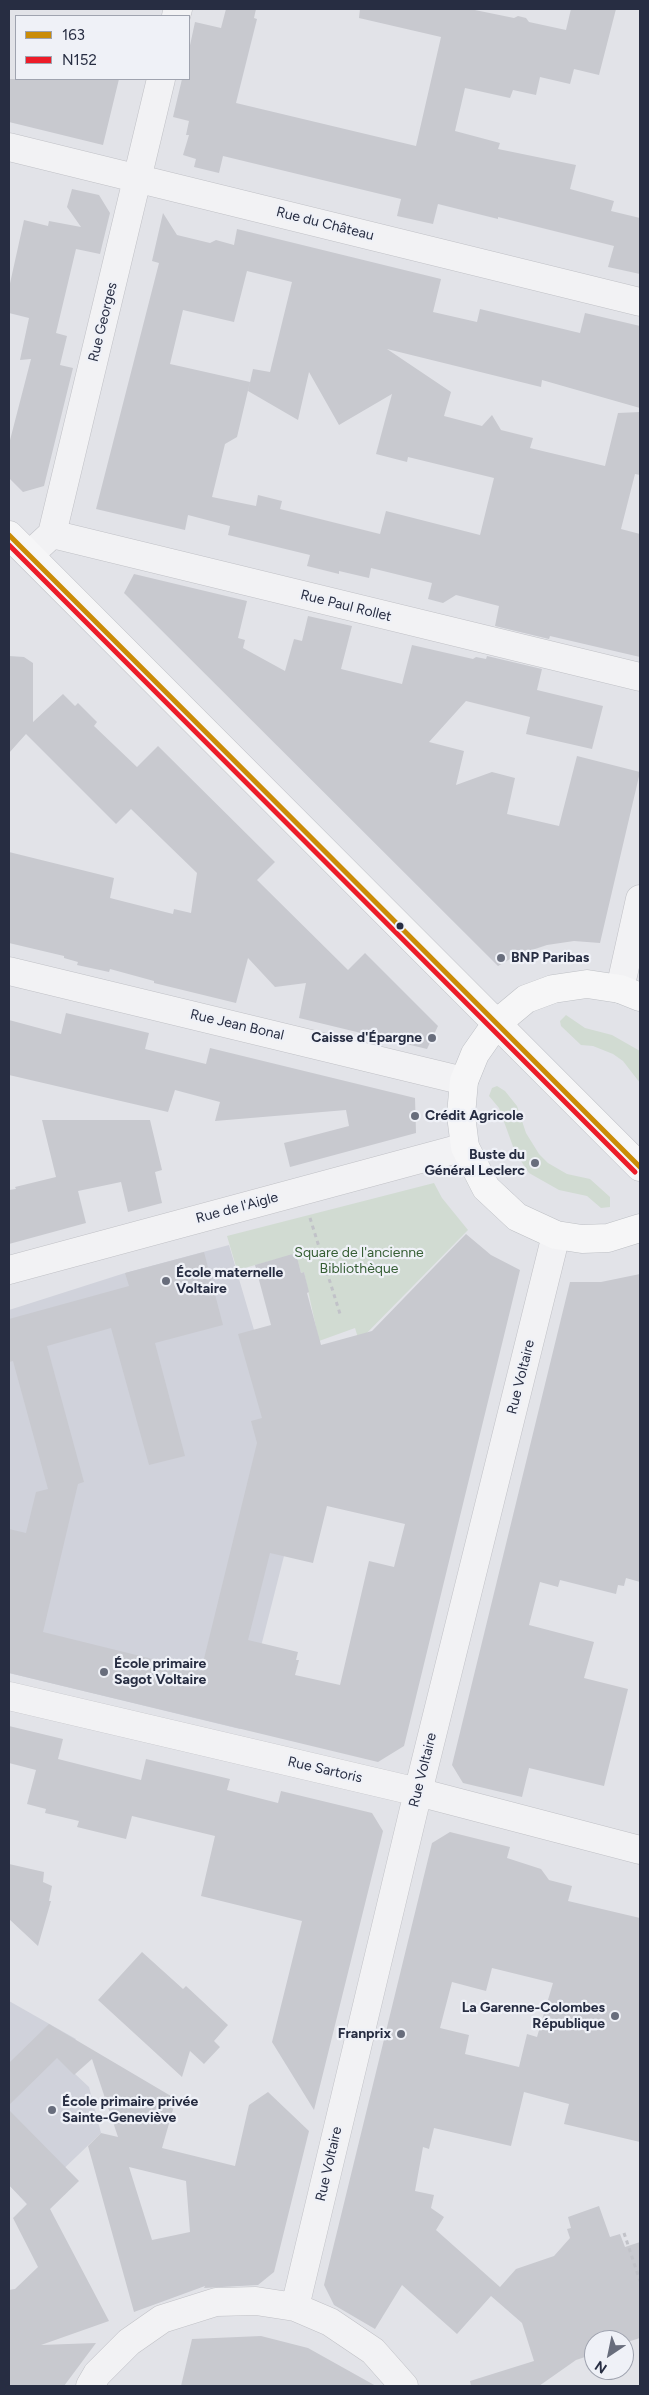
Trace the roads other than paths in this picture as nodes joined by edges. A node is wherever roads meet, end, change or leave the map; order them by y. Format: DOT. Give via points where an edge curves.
graph roads {
  1 [pos="161,80"];
  2 [pos="9,148"];
  3 [pos="137,178"];
  4 [pos="640,302"];
  5 [pos="52,534"];
  6 [pos="9,536"];
  7 [pos="29,556"];
  8 [pos="640,677"];
  9 [pos="640,899"];
  10 [pos="9,971"];
  11 [pos="630,993"];
  12 [pos="496,1024"];
  13 [pos="464,1081"];
  14 [pos="466,1147"];
  15 [pos="640,1167"];
  16 [pos="640,1228"];
  17 [pos="556,1235"];
  18 [pos="9,1270"];
  19 [pos="9,1696"];
  20 [pos="418,1792"];
  21 [pos="640,1850"];
  22 [pos="295,2307"];
  23 [pos="90,2386"];
  24 [pos="404,2386"];
  1 -- 3 [label="street, Rue Georges"];
  2 -- 3 [label="street, Rue du Château"];
  3 -- 4 [label="street, Rue du Château"];
  3 -- 5 [label="street, Rue Georges"];
  5 -- 7 [label="street"];
  5 -- 8 [label="street, Rue Paul Rollet"];
  6 -- 7 [label="main road"];
  7 -- 12 [label="main road"];
  9 -- 11 [label="street"];
  10 -- 13 [label="street, Rue Jean Bonal"];
  11 -- 12 [label="main road" via="587,984 553,990 526,1000"];
  12 -- 13 [label="main road" via="474,1054"];
  12 -- 15 [label="main road"];
  13 -- 14 [label="main road" via="461,1115"];
  14 -- 17 [label="main road" via="492,1194 517,1217"];
  14 -- 18 [label="street, Rue de l'Aigle"];
  16 -- 17 [label="main road" via="608,1238"];
  17 -- 20 [label="street, Rue Voltaire"];
  19 -- 20 [label="street, Rue Sartoris"];
  20 -- 21 [label="street, Rue Sartoris"];
  20 -- 22 [label="street, Rue Voltaire"];
  22 -- 23 [label="street" via="256,2301 216,2302 162,2319 129,2342 97,2374"];
  22 -- 24 [label="street" via="330,2322 373,2350"];
}
